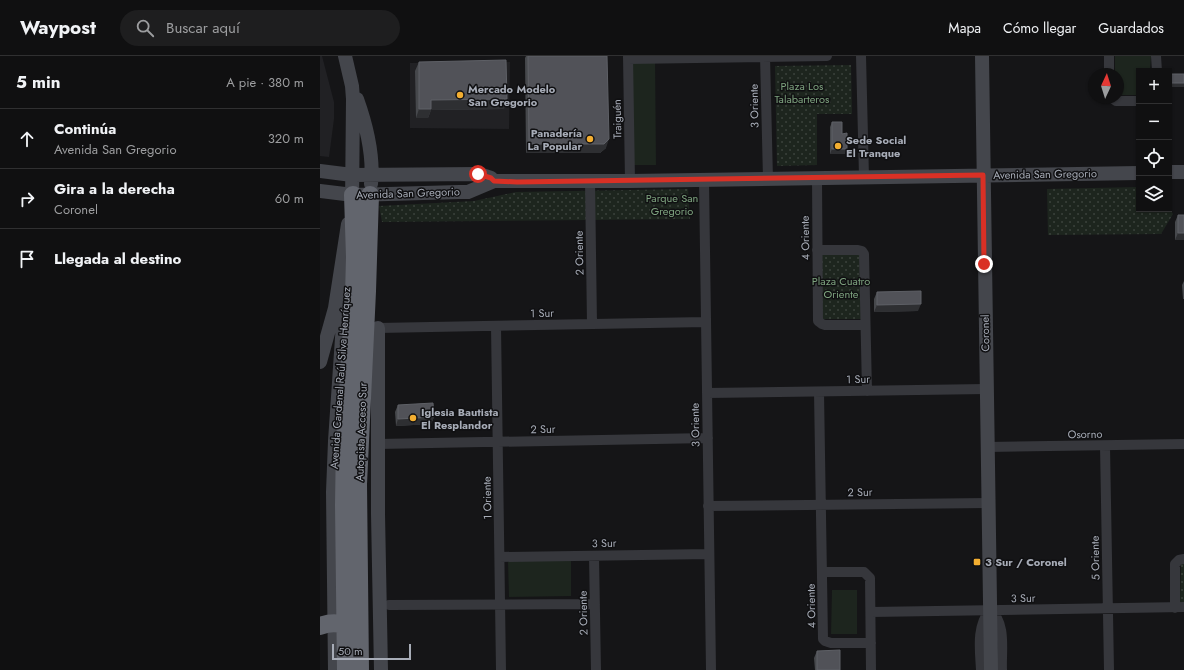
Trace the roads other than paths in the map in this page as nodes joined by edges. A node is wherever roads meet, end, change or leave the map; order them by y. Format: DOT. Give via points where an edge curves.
graph roads {
  1 [pos="345,56"];
  2 [pos="827,56"];
  3 [pos="862,56"];
  4 [pos="982,56"];
  5 [pos="1109,56"];
  6 [pos="1156,56"];
  7 [pos="765,57"];
  8 [pos="628,58"];
  9 [pos="1109,68"];
  10 [pos="1157,68"];
  11 [pos="352,86"];
  12 [pos="1124,101"];
  13 [pos="1136,101"];
  14 [pos="320,171"];
  15 [pos="1136,173"];
  16 [pos="352,175"];
  17 [pos="372,175"];
  18 [pos="983,175"];
  19 [pos="864,177"];
  20 [pos="768,178"];
  21 [pos="817,178"];
  22 [pos="704,180"];
  23 [pos="494,181"];
  24 [pos="590,181"];
  25 [pos="630,181"];
  26 [pos="320,191"];
  27 [pos="361,195"];
  28 [pos="369,238"];
  29 [pos="817,250"];
  30 [pos="706,322"];
  31 [pos="592,324"];
  32 [pos="865,325"];
  33 [pos="496,326"];
  34 [pos="378,328"];
  35 [pos="322,346"];
  36 [pos="320,362"];
  37 [pos="986,389"];
  38 [pos="867,391"];
  39 [pos="819,392"];
  40 [pos="707,393"];
  41 [pos="708,438"];
  42 [pos="498,442"];
  43 [pos="378,444"];
  44 [pos="1184,444"];
  45 [pos="1105,446"];
  46 [pos="987,447"];
  47 [pos="988,503"];
  48 [pos="821,505"];
  49 [pos="708,506"];
  50 [pos="378,514"];
  51 [pos="709,554"];
  52 [pos="594,556"];
  53 [pos="500,557"];
  54 [pos="1184,560"];
  55 [pos="822,572"];
  56 [pos="500,604"];
  57 [pos="595,604"];
  58 [pos="389,606"];
  59 [pos="1108,608"];
  60 [pos="1179,608"];
  61 [pos="990,610"];
  62 [pos="871,612"];
  63 [pos="320,626"];
  64 [pos="871,643"];
  65 [pos="370,662"];
  66 [pos="334,670"];
  67 [pos="346,670"];
  68 [pos="360,670"];
  69 [pos="381,670"];
  70 [pos="390,670"];
  71 [pos="501,670"];
  72 [pos="596,670"];
  73 [pos="711,670"];
  74 [pos="871,670"];
  75 [pos="981,670"];
  76 [pos="991,670"];
  77 [pos="1002,670"];
  78 [pos="1109,670"];
  1 -- 11 [label="main road, Avenida Cardenal Raúl Silva Henríquez"];
  2 -- 7 [label="street"];
  3 -- 19 [label="street"];
  4 -- 18 [label="main road, Coronel"];
  5 -- 9 [label="street"];
  6 -- 10 [label="street"];
  7 -- 8 [label="street"];
  7 -- 20 [label="street, 3 Oriente"];
  8 -- 25 [label="street, Traiguén"];
  11 -- 16 [label="main road, Avenida Cardenal Raúl Silva Henríquez"];
  11 -- 17 [label="main road, Avenida Cardenal Raúl Silva Henríquez" via="369,140"];
  12 -- 13 [label="street"];
  14 -- 16 [label="main road, Avenida San Gregorio"];
  15 -- 18 [label="main road, Avenida San Gregorio"];
  16 -- 17 [label="main road, Avenida San Gregorio"];
  16 -- 27 [label="main road, Avenida Cardenal Raúl Silva Henríquez"];
  17 -- 23 [label="main road, Avenida San Gregorio" via="478,174"];
  17 -- 27 [label="main road, Avenida Cardenal Raúl Silva Henríquez"];
  18 -- 19 [label="main road, Avenida San Gregorio"];
  18 -- 37 [label="main road, Coronel"];
  19 -- 21 [label="main road, Avenida San Gregorio"];
  20 -- 21 [label="main road, Avenida San Gregorio"];
  20 -- 22 [label="main road, Avenida San Gregorio"];
  21 -- 29 [label="street, 4 Oriente"];
  22 -- 25 [label="main road, Avenida San Gregorio"];
  22 -- 30 [label="street, 3 Oriente"];
  23 -- 24 [label="main road, Avenida San Gregorio"];
  23 -- 27 [label="main road, Avenida San Gregorio" via="464,192"];
  24 -- 25 [label="main road, Avenida San Gregorio"];
  24 -- 31 [label="street, 2 Oriente"];
  26 -- 27 [label="main road, Avenida San Gregorio"];
  27 -- 28 [label="highway, Autopista Acceso Sur"];
  27 -- 35 [label="main road, Avenida Cardenal Raúl Silva Henríquez"];
  27 -- 66 [label="main road, Avenida Cardenal Raúl Silva Henríquez" via="334,466"];
  27 -- 67 [label="highway, Autopista Acceso Sur" via="354,242 354,296 345,441"];
  28 -- 34 [label="highway"];
  28 -- 68 [label="highway, Autopista Acceso Sur" via="358,477"];
  29 -- 32 [label="street" via="862,252"];
  29 -- 32 [label="street, 4 Oriente" via="818,321 825,325"];
  30 -- 31 [label="street, 1 Sur"];
  30 -- 40 [label="street, 3 Oriente"];
  31 -- 33 [label="street, 1 Sur"];
  32 -- 38 [label="street"];
  33 -- 34 [label="street, 1 Sur"];
  33 -- 42 [label="street, 1 Oriente"];
  34 -- 43 [label="main road"];
  35 -- 36 [label="main road, Avenida Cardenal Raúl Silva Henríquez"];
  37 -- 38 [label="street, 1 Sur"];
  37 -- 46 [label="main road, Coronel"];
  38 -- 39 [label="street, 1 Sur"];
  39 -- 40 [label="street, 1 Sur"];
  39 -- 48 [label="street, 4 Oriente"];
  40 -- 41 [label="street, 3 Oriente"];
  41 -- 42 [label="street, 2 Sur"];
  41 -- 49 [label="street, 3 Oriente"];
  42 -- 43 [label="street, 2 Sur"];
  42 -- 53 [label="street, 1 Oriente"];
  43 -- 50 [label="main road"];
  44 -- 45 [label="street, Osorno"];
  45 -- 46 [label="street, Osorno"];
  45 -- 59 [label="street, 5 Oriente"];
  46 -- 47 [label="main road, Coronel"];
  47 -- 48 [label="street, 2 Sur"];
  47 -- 61 [label="main road, Coronel"];
  48 -- 49 [label="street, 2 Sur"];
  48 -- 55 [label="street, 4 Oriente"];
  49 -- 51 [label="street, 3 Oriente"];
  50 -- 58 [label="main road"];
  50 -- 69 [label="main road"];
  51 -- 52 [label="street, 3 Sur"];
  51 -- 73 [label="street, 3 Oriente"];
  52 -- 53 [label="street, 3 Sur"];
  52 -- 57 [label="street, 2 Oriente"];
  53 -- 56 [label="street, 1 Oriente"];
  54 -- 60 [label="street, 3 Sur" via="1179,560 1175,564"];
  55 -- 62 [label="street, 4 Oriente" via="867,574 870,581"];
  55 -- 64 [label="street, 4 Oriente" via="825,641"];
  56 -- 57 [label="street"];
  56 -- 58 [label="street"];
  56 -- 71 [label="street, 1 Oriente"];
  57 -- 72 [label="street, 2 Oriente"];
  58 -- 70 [label="main road"];
  59 -- 60 [label="street, 3 Sur"];
  59 -- 61 [label="street, 3 Sur"];
  59 -- 78 [label="street, 5 Oriente"];
  61 -- 62 [label="street, 3 Sur"];
  61 -- 75 [label="street, Coronel" via="981,629"];
  61 -- 76 [label="main road, Coronel"];
  61 -- 77 [label="street" via="1000,625"];
  62 -- 64 [label="street, 4 Oriente"];
  63 -- 65 [label="highway" via="338,623 356,630 367,643"];
  64 -- 74 [label="street, 4 Oriente"];
}
